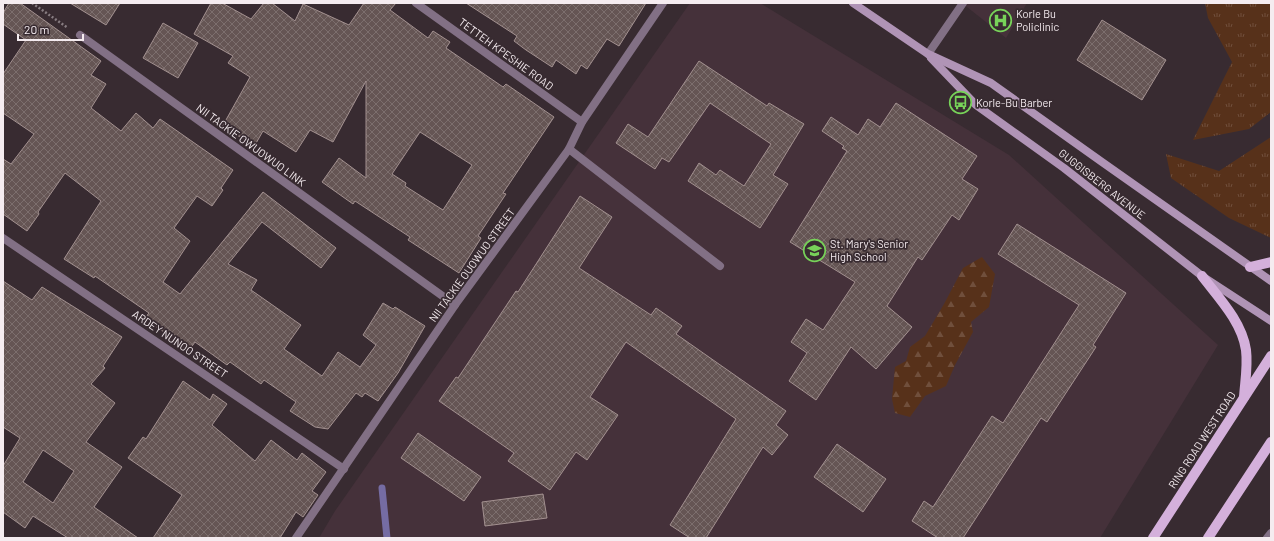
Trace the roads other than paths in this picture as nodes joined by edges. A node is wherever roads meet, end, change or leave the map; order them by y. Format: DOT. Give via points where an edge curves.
graph roads {
  1 [pos="416,3"];
  2 [pos="663,3"];
  3 [pos="853,3"];
  4 [pos="963,3"];
  5 [pos="80,35"];
  6 [pos="928,54"];
  7 [pos="582,122"];
  8 [pos="569,149"];
  9 [pos="3,238"];
  10 [pos="1271,262"];
  11 [pos="720,266"];
  12 [pos="1250,267"];
  13 [pos="1202,276"];
  14 [pos="1271,281"];
  15 [pos="455,305"];
  16 [pos="1271,321"];
  17 [pos="1271,356"];
  18 [pos="1244,398"];
  19 [pos="1271,442"];
  20 [pos="344,469"];
  21 [pos="1271,533"];
  22 [pos="296,538"];
  23 [pos="1153,538"];
  24 [pos="1208,538"];
  25 [pos="1267,538"];
  1 -- 7 [label="street, TETTEH KPESHIE ROAD"];
  2 -- 7 [label="street, NII TACKIE OUOWUO STREET"];
  3 -- 6 [label="main road, GUGGISBERG AVENUE"];
  4 -- 6 [label="street"];
  5 -- 15 [label="street, NII TACKIE OWUOWUO LINK"];
  6 -- 12 [label="main road, GUGGISBERG AVENUE" via="991,83"];
  6 -- 13 [label="main road, GUGGISBERG AVENUE" via="976,105 1064,168"];
  7 -- 8 [label="street, NII TACKIE OUOWUO STREET"];
  8 -- 11 [label="street"];
  8 -- 15 [label="street, NII TACKIE OUOWUO STREET"];
  9 -- 20 [label="street, ARDEY NUNOO STREET"];
  10 -- 12 [label="main road"];
  12 -- 14 [label="main road, GUGGISBERG AVENUE"];
  13 -- 16 [label="main road, GUGGISBERG AVENUE"];
  13 -- 18 [label="main road" via="1240,330 1246,350"];
  15 -- 20 [label="street, NII TACKIE OUOWUO STREET"];
  17 -- 18 [label="main road, RING ROAD WEST ROAD"];
  18 -- 23 [label="main road, RING ROAD WEST ROAD"];
  19 -- 24 [label="main road"];
  20 -- 22 [label="street, NII TACKIE OUOWUO STREET"];
  21 -- 25 [label="street"];
}
